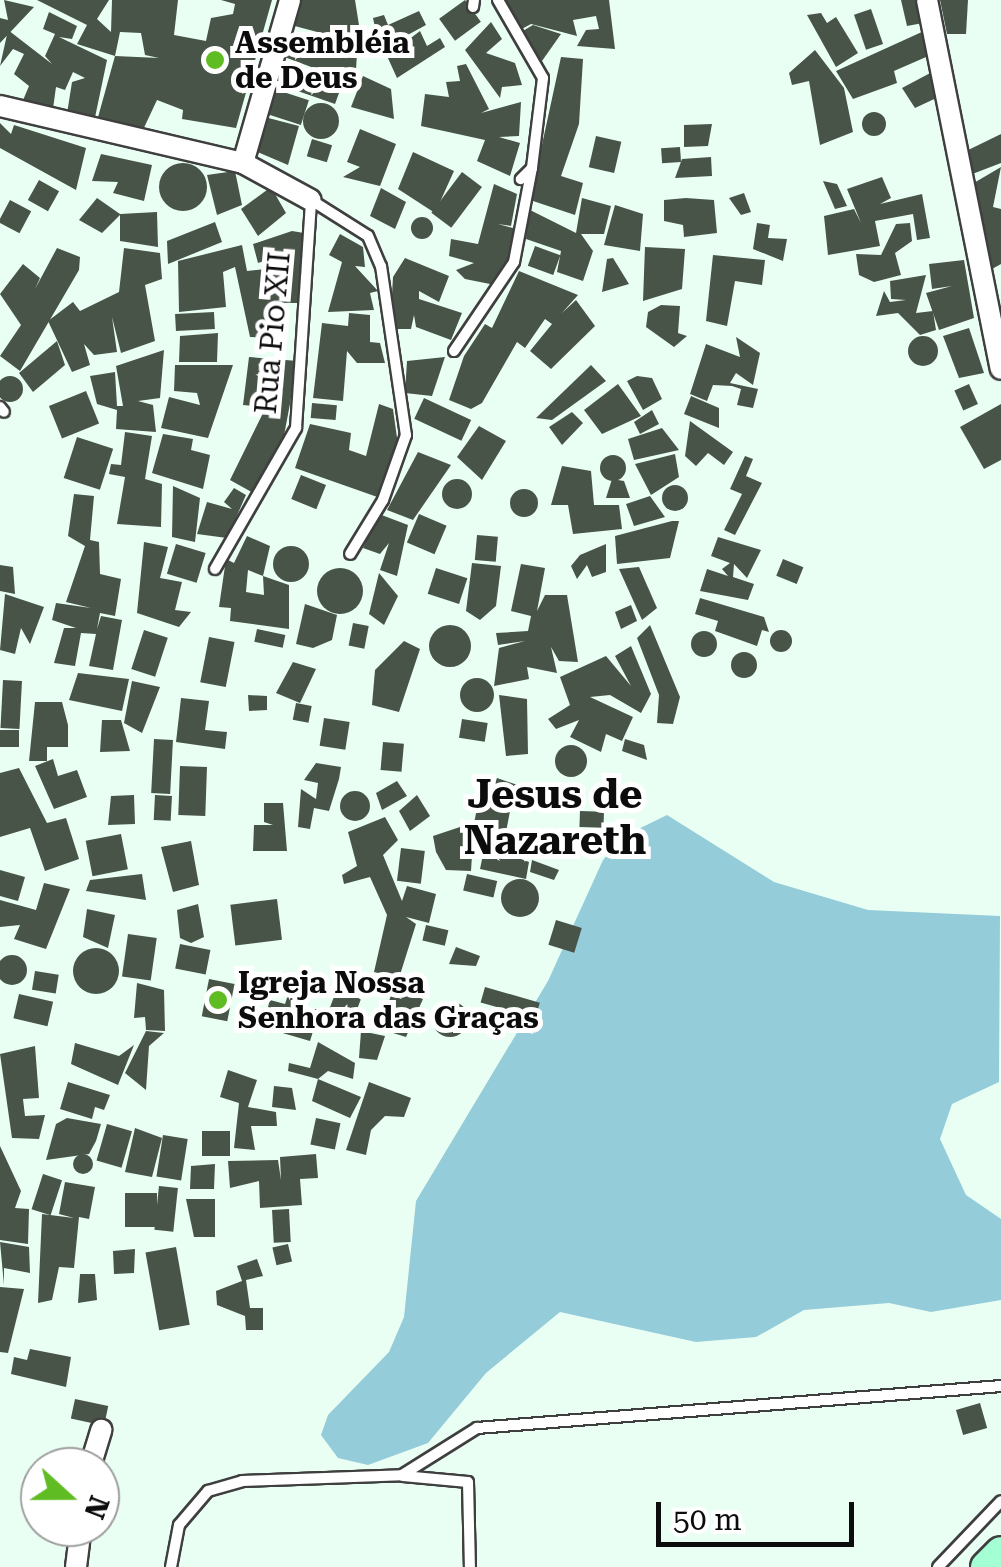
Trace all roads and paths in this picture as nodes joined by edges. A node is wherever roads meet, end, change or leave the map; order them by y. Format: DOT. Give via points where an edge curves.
graph roads {
  1 [pos="290,0"];
  2 [pos="498,0"];
  3 [pos="928,0"];
  4 [pos="0,106"];
  5 [pos="243,162"];
  6 [pos="532,168"];
  7 [pos="521,179"];
  8 [pos="311,200"];
  9 [pos="454,351"];
  10 [pos="1001,368"];
  11 [pos="350,554"];
  12 [pos="216,569"];
  13 [pos="1001,1386"];
  14 [pos="100,1430"];
  15 [pos="95,1447"];
  16 [pos="402,1476"];
  17 [pos="1001,1501"];
  18 [pos="1001,1552"];
  19 [pos="171,1567"];
  20 [pos="470,1567"];
  21 [pos="938,1567"];
  22 [pos="986,1567"];
  1 -- 5 [label="street"];
  2 -- 6 [label="lane" via="543,78"];
  3 -- 10 [label="street"];
  4 -- 5 [label="street"];
  5 -- 8 [label="street"];
  6 -- 7 [label="lane"];
  6 -- 9 [label="lane" via="514,262"];
  8 -- 11 [label="lane" via="368,236 381,266 406,435 383,500"];
  8 -- 12 [label="lane, Rua Pio XII" via="296,428"];
  13 -- 16 [label="lane" via="872,1403 508,1422 452,1439"];
  14 -- 15 [label="street"];
  16 -- 19 [label="lane" via="242,1481 208,1491 179,1524"];
  16 -- 20 [label="lane" via="468,1482"];
  17 -- 21 [label="lane"];
  18 -- 22 [label="main road"];
}
